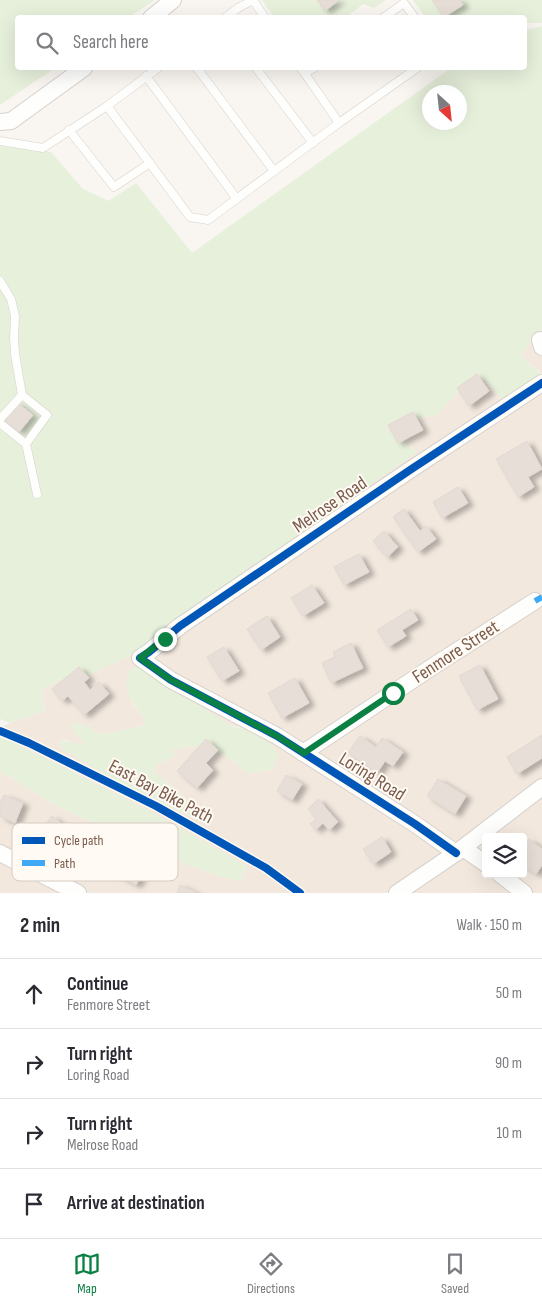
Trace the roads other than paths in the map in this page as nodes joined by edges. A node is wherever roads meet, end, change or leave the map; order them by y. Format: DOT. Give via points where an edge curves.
graph roads {
  1 [pos="173,0"];
  2 [pos="253,0"];
  3 [pos="155,15"];
  4 [pos="229,15"];
  5 [pos="264,15"];
  6 [pos="387,15"];
  7 [pos="413,15"];
  8 [pos="81,70"];
  9 [pos="155,70"];
  10 [pos="198,70"];
  11 [pos="257,70"];
  12 [pos="303,70"];
  13 [pos="414,70"];
  14 [pos="146,76"];
  15 [pos="107,106"];
  16 [pos="0,122"];
  17 [pos="339,123"];
  18 [pos="69,130"];
  19 [pos="0,141"];
  20 [pos="312,143"];
  21 [pos="150,163"];
  22 [pos="274,171"];
  23 [pos="237,199"];
  24 [pos="0,281"];
  25 [pos="542,383"];
  26 [pos="22,395"];
  27 [pos="0,419"];
  28 [pos="0,423"];
  29 [pos="26,444"];
  30 [pos="37,494"];
  31 [pos="535,601"];
  32 [pos="140,658"];
  33 [pos="304,753"];
  34 [pos="542,787"];
  35 [pos="460,850"];
  36 [pos="0,853"];
  37 [pos="12,859"];
  38 [pos="482,862"];
  39 [pos="505,878"];
  40 [pos="55,881"];
  41 [pos="78,893"];
  42 [pos="397,893"];
  43 [pos="524,893"];
  1 -- 3 [label="street"];
  2 -- 4 [label="lane"];
  2 -- 5 [label="lane"];
  6 -- 7 [label="lane" via="404,2"];
  8 -- 16 [label="street" via="11,121"];
  9 -- 14 [label="lane"];
  10 -- 22 [label="lane"];
  11 -- 20 [label="lane"];
  12 -- 17 [label="lane"];
  13 -- 17 [label="lane"];
  14 -- 15 [label="lane"];
  14 -- 23 [label="lane"];
  15 -- 18 [label="lane"];
  15 -- 21 [label="lane"];
  17 -- 20 [label="lane"];
  18 -- 19 [label="lane" via="43,148"];
  18 -- 21 [label="lane" via="114,187"];
  20 -- 22 [label="lane"];
  21 -- 23 [label="lane" via="190,218 208,220"];
  22 -- 23 [label="lane"];
  24 -- 26 [label="lane" via="11,299 15,316 15,354"];
  25 -- 32 [label="street, Melrose Road" via="180,626"];
  26 -- 27 [label="lane"];
  26 -- 29 [label="lane" via="47,415"];
  28 -- 29 [label="lane"];
  29 -- 30 [label="lane"];
  31 -- 33 [label="street, Fenmore Street"];
  32 -- 33 [label="street, Loring Road" via="171,680"];
  33 -- 35 [label="street, Loring Road"];
  34 -- 35 [label="street"];
  35 -- 38 [label="street, Loring Road"];
  35 -- 42 [label="street"];
  36 -- 37 [label="street"];
  39 -- 43 [label="street"];
  40 -- 41 [label="street"];
}
